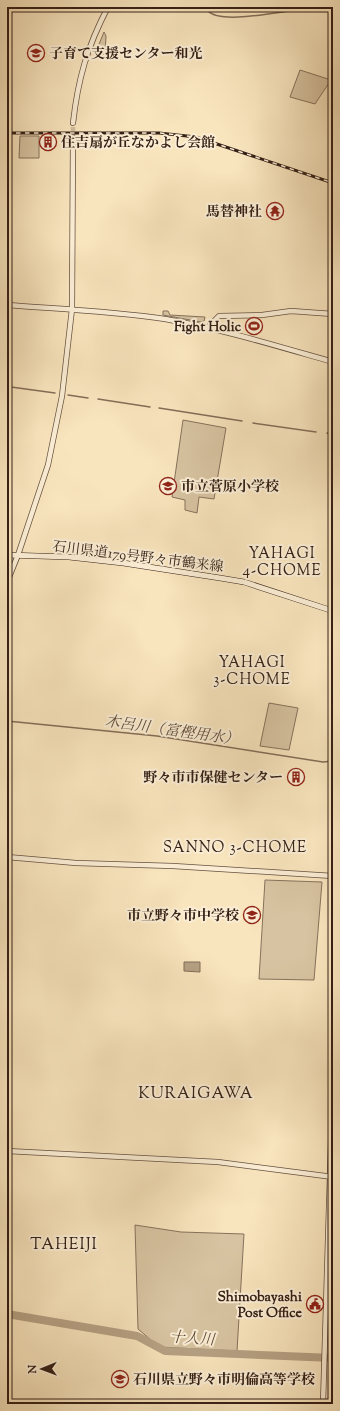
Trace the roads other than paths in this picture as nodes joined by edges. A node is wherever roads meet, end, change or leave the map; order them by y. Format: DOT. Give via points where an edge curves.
graph roads {
  1 [pos="108,7"];
  2 [pos="73,123"];
  3 [pos="72,138"];
  4 [pos="7,305"];
  5 [pos="72,309"];
  6 [pos="333,314"];
  7 [pos="207,328"];
  8 [pos="333,362"];
  9 [pos="7,555"];
  10 [pos="18,555"];
  11 [pos="7,582"];
  12 [pos="333,611"];
  13 [pos="7,856"];
  14 [pos="333,876"];
  15 [pos="333,1075"];
  16 [pos="7,1151"];
  17 [pos="331,1176"];
  18 [pos="323,1404"];
  1 -- 2 [label="street" via="84,62"];
  3 -- 5 [label="street"];
  4 -- 5 [label="street"];
  5 -- 7 [label="street" via="163,319"];
  5 -- 10 [label="street" via="62,396 50,461"];
  6 -- 7 [label="street" via="291,311 219,316"];
  7 -- 8 [label="street"];
  9 -- 10 [label="main road, 石川県道179号野々市鶴来線"];
  10 -- 11 [label="street"];
  10 -- 12 [label="main road, 石川県道179号野々市鶴来線" via="123,563 244,582"];
  13 -- 14 [label="street" via="76,863"];
  15 -- 17 [label="street"];
  16 -- 17 [label="street" via="218,1162"];
  17 -- 18 [label="street"];
}
